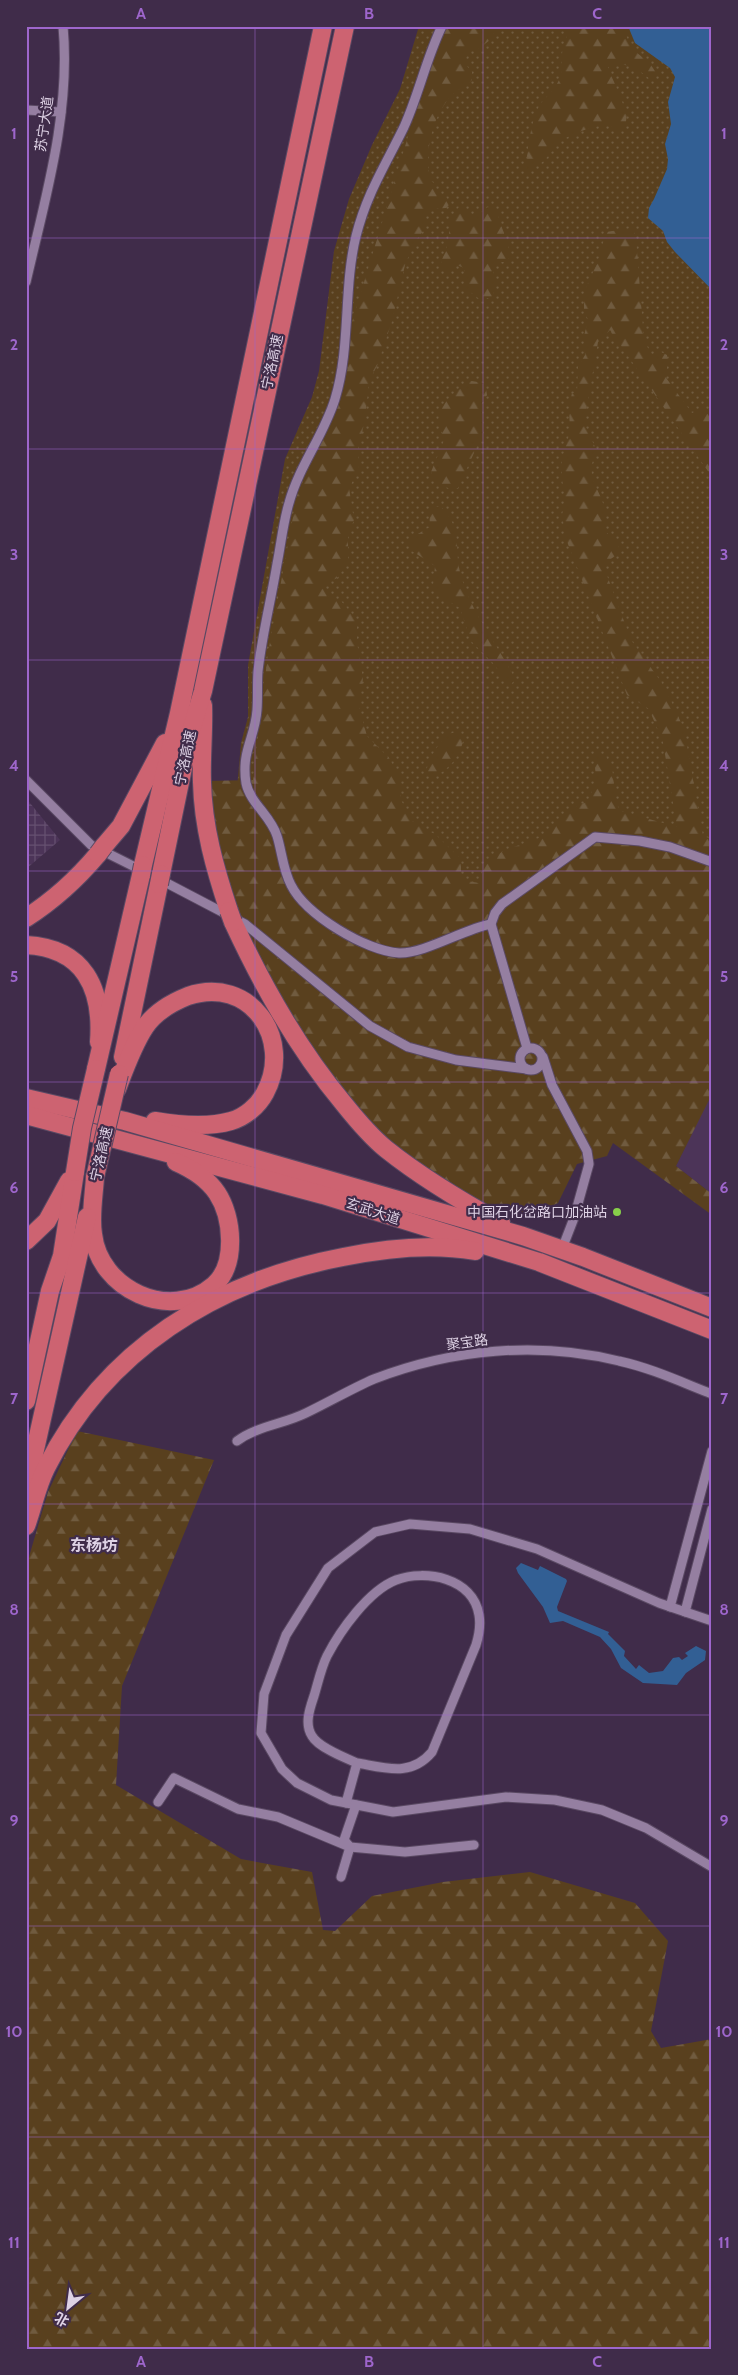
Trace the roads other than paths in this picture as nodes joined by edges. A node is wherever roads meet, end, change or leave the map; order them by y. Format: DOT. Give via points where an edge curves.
graph roads {
  1 [pos="63,26"];
  2 [pos="323,26"];
  3 [pos="345,26"];
  4 [pos="442,26"];
  5 [pos="26,110"];
  6 [pos="61,112"];
  7 [pos="26,282"];
  8 [pos="203,690"];
  9 [pos="179,713"];
  10 [pos="26,780"];
  11 [pos="712,862"];
  12 [pos="26,918"];
  13 [pos="491,924"];
  14 [pos="26,945"];
  15 [pos="524,1050"];
  16 [pos="543,1056"];
  17 [pos="505,1067"];
  18 [pos="96,1069"];
  19 [pos="529,1070"];
  20 [pos="121,1075"];
  21 [pos="552,1084"];
  22 [pos="26,1085"];
  23 [pos="26,1098"];
  24 [pos="90,1113"];
  25 [pos="26,1115"];
  26 [pos="47,1120"];
  27 [pos="26,1121"];
  28 [pos="125,1140"];
  29 [pos="75,1172"];
  30 [pos="95,1177"];
  31 [pos="523,1236"];
  32 [pos="26,1241"];
  33 [pos="562,1249"];
  34 [pos="539,1262"];
  35 [pos="712,1308"];
  36 [pos="712,1330"];
  37 [pos="712,1395"];
  38 [pos="26,1401"];
  39 [pos="237,1441"];
  40 [pos="712,1451"];
  41 [pos="26,1490"];
  42 [pos="712,1509"];
  43 [pos="26,1526"];
  44 [pos="670,1607"];
  45 [pos="685,1612"];
  46 [pos="712,1621"];
  47 [pos="357,1763"];
  48 [pos="158,1802"];
  49 [pos="346,1802"];
  50 [pos="356,1804"];
  51 [pos="474,1844"];
  52 [pos="350,1847"];
  53 [pos="712,1867"];
  54 [pos="341,1877"];
  1 -- 6 [label="street, 苏宁大道"];
  2 -- 9 [label="highway, 宁洛高速"];
  3 -- 8 [label="highway, 宁洛高速"];
  4 -- 13 [label="street" via="403,128 367,199 356,236 340,381 289,501 263,638 257,712 247,747 246,772 251,795 272,823 292,887 332,925 371,945 399,953 411,952"];
  5 -- 6 [label="street"];
  6 -- 7 [label="street, 苏宁大道"];
  8 -- 20 [label="highway, 宁洛高速" via="190,734"];
  8 -- 31 [label="highway" via="202,783 214,864 231,917 282,1018 321,1076 384,1148"];
  9 -- 12 [label="highway" via="125,819 81,874 49,904"];
  9 -- 18 [label="highway, 宁洛高速"];
  10 -- 17 [label="street" via="91,845 245,924 370,1026 408,1047 432,1055"];
  11 -- 13 [label="street" via="670,846 595,837 510,897 495,913"];
  13 -- 15 [label="street"];
  14 -- 18 [label="highway" via="57,950 82,967 93,988 96,1008 99,1035"];
  15 -- 16 [label="street" via="537,1048"];
  15 -- 17 [label="street"];
  15 -- 19 [label="street" via="521,1062"];
  16 -- 19 [label="street" via="540,1066"];
  16 -- 21 [label="street"];
  17 -- 19 [label="street"];
  18 -- 29 [label="highway, 宁洛高速, bridge"];
  19 -- 21 [label="street" via="542,1074"];
  20 -- 24 [label="highway" via="146,1026 166,1007 200,992 216,992 252,1007 273,1036 276,1056 272,1080 253,1109 232,1121 208,1125 169,1124"];
  20 -- 30 [label="highway, 宁洛高速, bridge"];
  21 -- 33 [label="street" via="587,1151 589,1164"];
  22 -- 24 [label="highway"];
  23 -- 24 [label="highway, 玄武大道"];
  24 -- 31 [label="highway, 玄武大道"];
  25 -- 26 [label="highway, 玄武大道"];
  26 -- 27 [label="highway"];
  26 -- 28 [label="highway, 玄武大道"];
  28 -- 30 [label="highway" via="194,1170 217,1193 230,1221 230,1258 214,1285 184,1301 154,1300 127,1289 106,1272 92,1235"];
  28 -- 34 [label="highway, 玄武大道" via="323,1195"];
  29 -- 32 [label="highway" via="47,1221"];
  29 -- 38 [label="highway, 宁洛高速" via="62,1256 50,1291"];
  30 -- 41 [label="highway, 宁洛高速"];
  31 -- 33 [label="highway, 玄武大道"];
  33 -- 35 [label="highway, 玄武大道"];
  34 -- 36 [label="highway, 玄武大道"];
  34 -- 43 [label="highway" via="465,1249 420,1247 378,1250 278,1272 224,1294 172,1325 131,1355 107,1380 73,1422 45,1469"];
  37 -- 39 [label="street, 聚宝路" via="619,1360 535,1349 470,1353 421,1363 373,1380 300,1416 247,1434"];
  40 -- 44 [label="street"];
  42 -- 45 [label="street"];
  44 -- 45 [label="street"];
  44 -- 49 [label="street" via="537,1549 470,1529 410,1524 375,1532 328,1568 286,1635 264,1694 260,1733 282,1769 297,1783 331,1800"];
  45 -- 46 [label="street"];
  47 -- 47 [label="street" via="397,1769 423,1763 432,1752 480,1629 479,1614 473,1600 458,1584 445,1578 420,1575 395,1581 374,1595 353,1617 327,1656 307,1725 312,1738"];
  47 -- 49 [label="street"];
  48 -- 52 [label="street" via="174,1778 238,1809 278,1817"];
  49 -- 50 [label="street"];
  50 -- 52 [label="street" via="344,1840"];
  50 -- 53 [label="street" via="393,1812 506,1797 555,1800 602,1810 646,1828"];
  51 -- 52 [label="street" via="405,1852"];
  52 -- 54 [label="street"];
}
